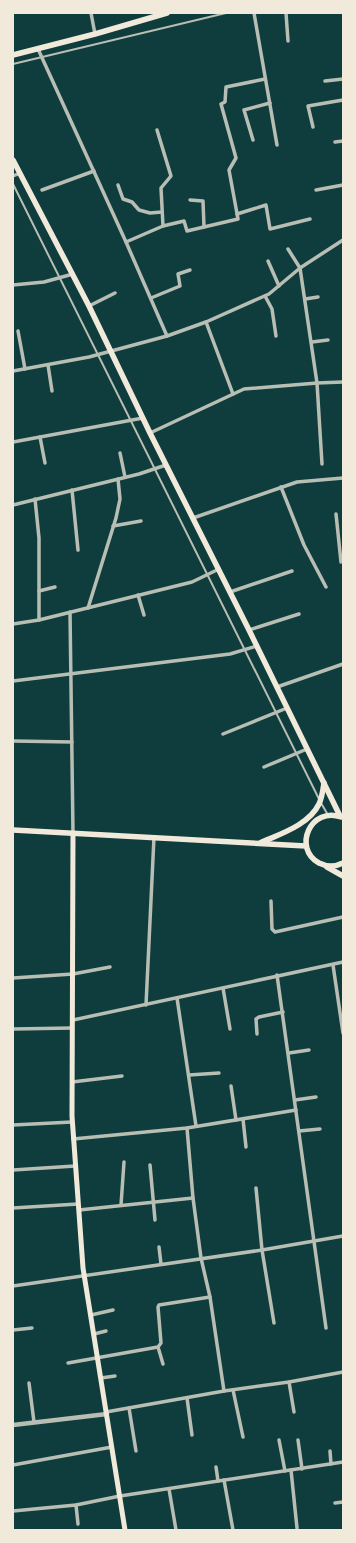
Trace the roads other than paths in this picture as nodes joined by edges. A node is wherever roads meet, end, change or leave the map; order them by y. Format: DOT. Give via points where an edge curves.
graph roads {
  1 [pos="91,13"];
  2 [pos="167,13"];
  3 [pos="226,13"];
  4 [pos="254,13"];
  5 [pos="286,13"];
  6 [pos="95,34"];
  7 [pos="288,41"];
  8 [pos="38,48"];
  9 [pos="13,55"];
  10 [pos="41,57"];
  11 [pos="13,64"];
  12 [pos="265,79"];
  13 [pos="343,79"];
  14 [pos="326,81"];
  15 [pos="343,100"];
  16 [pos="270,103"];
  17 [pos="313,127"];
  18 [pos="157,130"];
  19 [pos="253,140"];
  20 [pos="343,141"];
  21 [pos="335,142"];
  22 [pos="277,145"];
  23 [pos="13,160"];
  24 [pos="94,171"];
  25 [pos="20,173"];
  26 [pos="13,176"];
  27 [pos="13,184"];
  28 [pos="118,185"];
  29 [pos="343,185"];
  30 [pos="42,190"];
  31 [pos="316,190"];
  32 [pos="190,200"];
  33 [pos="162,212"];
  34 [pos="237,214"];
  35 [pos="310,219"];
  36 [pos="162,226"];
  37 [pos="204,227"];
  38 [pos="343,240"];
  39 [pos="126,242"];
  40 [pos="288,249"];
  41 [pos="268,261"];
  42 [pos="300,268"];
  43 [pos="190,270"];
  44 [pos="72,274"];
  45 [pos="60,277"];
  46 [pos="13,285"];
  47 [pos="279,286"];
  48 [pos="115,293"];
  49 [pos="265,296"];
  50 [pos="318,297"];
  51 [pos="151,298"];
  52 [pos="304,299"];
  53 [pos="89,306"];
  54 [pos="206,322"];
  55 [pos="18,331"];
  56 [pos="167,336"];
  57 [pos="276,336"];
  58 [pos="328,340"];
  59 [pos="312,342"];
  60 [pos="110,351"];
  61 [pos="98,355"];
  62 [pos="48,365"];
  63 [pos="25,369"];
  64 [pos="13,371"];
  65 [pos="343,382"];
  66 [pos="316,383"];
  67 [pos="52,391"];
  68 [pos="233,394"];
  69 [pos="143,418"];
  70 [pos="131,420"];
  71 [pos="150,433"];
  72 [pos="40,437"];
  73 [pos="13,442"];
  74 [pos="120,453"];
  75 [pos="44,463"];
  76 [pos="166,464"];
  77 [pos="322,464"];
  78 [pos="155,468"];
  79 [pos="125,477"];
  80 [pos="343,478"];
  81 [pos="118,479"];
  82 [pos="281,487"];
  83 [pos="72,490"];
  84 [pos="35,499"];
  85 [pos="13,505"];
  86 [pos="336,514"];
  87 [pos="193,518"];
  88 [pos="141,521"];
  89 [pos="114,526"];
  90 [pos="341,540"];
  91 [pos="78,550"];
  92 [pos="341,562"];
  93 [pos="218,569"];
  94 [pos="292,571"];
  95 [pos="208,575"];
  96 [pos="55,587"];
  97 [pos="326,587"];
  98 [pos="39,591"];
  99 [pos="230,592"];
  100 [pos="138,595"];
  101 [pos="88,608"];
  102 [pos="70,612"];
  103 [pos="299,614"];
  104 [pos="144,615"];
  105 [pos="39,620"];
  106 [pos="13,624"];
  107 [pos="249,630"];
  108 [pos="257,646"];
  109 [pos="245,650"];
  110 [pos="343,664"];
  111 [pos="71,673"];
  112 [pos="13,681"];
  113 [pos="277,687"];
  114 [pos="287,708"];
  115 [pos="276,713"];
  116 [pos="223,734"];
  117 [pos="13,741"];
  118 [pos="72,742"];
  119 [pos="307,749"];
  120 [pos="296,753"];
  121 [pos="264,767"];
  122 [pos="324,783"];
  123 [pos="320,801"];
  124 [pos="328,815"];
  125 [pos="341,817"];
  126 [pos="13,831"];
  127 [pos="73,833"];
  128 [pos="154,837"];
  129 [pos="258,844"];
  130 [pos="306,846"];
  131 [pos="343,863"];
  132 [pos="324,865"];
  133 [pos="343,876"];
  134 [pos="271,900"];
  135 [pos="343,917"];
  136 [pos="343,962"];
  137 [pos="333,964"];
  138 [pos="110,967"];
  139 [pos="73,974"];
  140 [pos="277,975"];
  141 [pos="13,978"];
  142 [pos="223,988"];
  143 [pos="177,998"];
  144 [pos="146,1005"];
  145 [pos="283,1012"];
  146 [pos="73,1020"];
  147 [pos="72,1028"];
  148 [pos="13,1029"];
  149 [pos="230,1029"];
  150 [pos="343,1033"];
  151 [pos="257,1034"];
  152 [pos="309,1050"];
  153 [pos="289,1052"];
  154 [pos="219,1073"];
  155 [pos="188,1075"];
  156 [pos="122,1076"];
  157 [pos="72,1082"];
  158 [pos="231,1086"];
  159 [pos="316,1097"];
  160 [pos="294,1100"];
  161 [pos="296,1110"];
  162 [pos="242,1119"];
  163 [pos="236,1120"];
  164 [pos="72,1122"];
  165 [pos="13,1125"];
  166 [pos="196,1126"];
  167 [pos="187,1128"];
  168 [pos="320,1129"];
  169 [pos="299,1132"];
  170 [pos="73,1139"];
  171 [pos="246,1148"];
  172 [pos="124,1162"];
  173 [pos="150,1165"];
  174 [pos="75,1166"];
  175 [pos="13,1170"];
  176 [pos="256,1188"];
  177 [pos="193,1198"];
  178 [pos="154,1202"];
  179 [pos="78,1204"];
  180 [pos="121,1205"];
  181 [pos="13,1208"];
  182 [pos="79,1210"];
  183 [pos="155,1220"];
  184 [pos="343,1236"];
  185 [pos="313,1240"];
  186 [pos="159,1247"];
  187 [pos="262,1250"];
  188 [pos="201,1258"];
  189 [pos="161,1264"];
  190 [pos="85,1276"];
  191 [pos="13,1286"];
  192 [pos="210,1297"];
  193 [pos="113,1310"];
  194 [pos="91,1316"];
  195 [pos="274,1323"];
  196 [pos="32,1328"];
  197 [pos="326,1328"];
  198 [pos="13,1330"];
  199 [pos="106,1331"];
  200 [pos="94,1334"];
  201 [pos="158,1347"];
  202 [pos="97,1358"];
  203 [pos="68,1363"];
  204 [pos="163,1364"];
  205 [pos="343,1372"];
  206 [pos="115,1376"];
  207 [pos="101,1378"];
  208 [pos="289,1382"];
  209 [pos="29,1383"];
  210 [pos="233,1390"];
  211 [pos="224,1391"];
  212 [pos="186,1398"];
  213 [pos="129,1408"];
  214 [pos="294,1412"];
  215 [pos="106,1413"];
  216 [pos="34,1422"];
  217 [pos="13,1425"];
  218 [pos="192,1435"];
  219 [pos="243,1437"];
  220 [pos="279,1440"];
  221 [pos="298,1440"];
  222 [pos="112,1447"];
  223 [pos="136,1451"];
  224 [pos="330,1451"];
  225 [pos="343,1462"];
  226 [pos="331,1464"];
  227 [pos="13,1465"];
  228 [pos="216,1467"];
  229 [pos="302,1469"];
  230 [pos="291,1470"];
  231 [pos="285,1471"];
  232 [pos="224,1480"];
  233 [pos="218,1481"];
  234 [pos="169,1489"];
  235 [pos="120,1496"];
  236 [pos="343,1502"];
  237 [pos="335,1503"];
  238 [pos="76,1505"];
  239 [pos="13,1511"];
  240 [pos="78,1524"];
  241 [pos="298,1528"];
  242 [pos="125,1530"];
  243 [pos="176,1530"];
  244 [pos="234,1530"];
  1 -- 6 [label="street"];
  2 -- 6 [label="main road"];
  3 -- 10 [label="lane"];
  4 -- 12 [label="street"];
  5 -- 7 [label="street"];
  6 -- 8 [label="main road"];
  8 -- 9 [label="main road"];
  8 -- 10 [label="street"];
  10 -- 11 [label="lane"];
  10 -- 24 [label="street"];
  12 -- 16 [label="street"];
  12 -- 34 [label="street" via="226,87 225,102 221,104 236,158 229,170"];
  13 -- 14 [label="street"];
  15 -- 17 [label="street" via="308,106"];
  16 -- 19 [label="street" via="244,110"];
  16 -- 22 [label="street"];
  18 -- 33 [label="street" via="171,176 161,188"];
  20 -- 21 [label="street"];
  23 -- 25 [label="main road"];
  24 -- 30 [label="street"];
  24 -- 39 [label="street"];
  25 -- 26 [label="street"];
  25 -- 44 [label="main road"];
  27 -- 45 [label="lane"];
  28 -- 33 [label="street" via="124,199 132,202 139,210 150,213"];
  29 -- 31 [label="street"];
  32 -- 37 [label="street" via="203,201"];
  33 -- 36 [label="street"];
  34 -- 35 [label="street" via="266,205 270,229"];
  34 -- 37 [label="street" via="238,219"];
  36 -- 37 [label="street" via="184,221 187,231"];
  36 -- 39 [label="street"];
  38 -- 42 [label="street"];
  39 -- 51 [label="street"];
  40 -- 42 [label="street"];
  41 -- 47 [label="street"];
  42 -- 47 [label="street"];
  42 -- 52 [label="street"];
  43 -- 51 [label="street" via="178,274 180,286"];
  44 -- 45 [label="street"];
  44 -- 53 [label="main road"];
  45 -- 46 [label="street" via="44,282"];
  45 -- 61 [label="lane"];
  47 -- 49 [label="street"];
  48 -- 53 [label="street"];
  49 -- 54 [label="street"];
  49 -- 57 [label="street" via="272,309"];
  50 -- 52 [label="street"];
  51 -- 56 [label="street"];
  52 -- 59 [label="street"];
  53 -- 60 [label="main road"];
  54 -- 56 [label="street"];
  54 -- 68 [label="street"];
  55 -- 63 [label="street"];
  56 -- 60 [label="street"];
  58 -- 59 [label="street"];
  59 -- 66 [label="street"];
  60 -- 61 [label="street"];
  60 -- 69 [label="main road"];
  61 -- 62 [label="street"];
  61 -- 70 [label="lane"];
  62 -- 63 [label="street"];
  62 -- 67 [label="street"];
  63 -- 64 [label="street"];
  65 -- 66 [label="street"];
  66 -- 68 [label="street" via="244,389"];
  66 -- 77 [label="street"];
  68 -- 71 [label="street"];
  69 -- 70 [label="street"];
  69 -- 71 [label="main road"];
  70 -- 72 [label="street"];
  70 -- 78 [label="lane"];
  71 -- 76 [label="main road"];
  72 -- 73 [label="street"];
  72 -- 75 [label="street"];
  74 -- 79 [label="street"];
  76 -- 78 [label="street"];
  76 -- 87 [label="main road"];
  78 -- 79 [label="street"];
  78 -- 95 [label="lane"];
  79 -- 81 [label="street"];
  80 -- 82 [label="street" via="297,482"];
  81 -- 83 [label="street"];
  81 -- 89 [label="street" via="120,499"];
  82 -- 87 [label="street"];
  82 -- 97 [label="street" via="304,545"];
  83 -- 84 [label="street"];
  83 -- 91 [label="street"];
  84 -- 85 [label="street"];
  84 -- 98 [label="street" via="39,538"];
  86 -- 90 [label="street"];
  87 -- 93 [label="main road"];
  88 -- 89 [label="street"];
  89 -- 101 [label="street"];
  90 -- 92 [label="street"];
  93 -- 95 [label="street"];
  93 -- 99 [label="main road"];
  94 -- 99 [label="street"];
  95 -- 100 [label="street" via="192,582"];
  95 -- 109 [label="lane"];
  96 -- 98 [label="street"];
  98 -- 105 [label="street"];
  99 -- 107 [label="main road"];
  100 -- 101 [label="street"];
  100 -- 104 [label="street"];
  101 -- 102 [label="street"];
  102 -- 105 [label="street"];
  102 -- 111 [label="street"];
  103 -- 107 [label="street"];
  105 -- 106 [label="street"];
  107 -- 108 [label="main road"];
  108 -- 109 [label="street"];
  108 -- 113 [label="main road"];
  109 -- 111 [label="street"];
  109 -- 115 [label="lane"];
  110 -- 113 [label="street"];
  111 -- 112 [label="street"];
  111 -- 118 [label="street"];
  113 -- 114 [label="main road"];
  114 -- 115 [label="street"];
  114 -- 119 [label="main road"];
  115 -- 116 [label="street"];
  115 -- 120 [label="lane"];
  117 -- 118 [label="street"];
  118 -- 127 [label="street"];
  119 -- 120 [label="street"];
  119 -- 122 [label="main road"];
  120 -- 121 [label="street"];
  120 -- 123 [label="lane"];
  122 -- 123 [label="main road"];
  122 -- 125 [label="main road"];
  123 -- 124 [label="lane"];
  123 -- 129 [label="main road" via="314,812 303,821"];
  124 -- 125 [label="main road"];
  124 -- 130 [label="main road" via="315,820 310,826"];
  126 -- 127 [label="main road"];
  126 -- 129 [label="lane"];
  127 -- 128 [label="main road"];
  127 -- 139 [label="main road"];
  128 -- 129 [label="main road"];
  128 -- 144 [label="street"];
  129 -- 130 [label="main road"];
  130 -- 132 [label="main road" via="316,861"];
  131 -- 132 [label="main road"];
  132 -- 133 [label="main road"];
  134 -- 135 [label="street" via="272,929 275,932"];
  136 -- 137 [label="street"];
  137 -- 140 [label="street"];
  137 -- 150 [label="street"];
  138 -- 139 [label="street"];
  139 -- 141 [label="street"];
  139 -- 146 [label="main road"];
  140 -- 142 [label="street"];
  140 -- 145 [label="street"];
  142 -- 143 [label="street"];
  142 -- 149 [label="street"];
  143 -- 144 [label="street"];
  143 -- 155 [label="street"];
  144 -- 146 [label="street"];
  145 -- 151 [label="street" via="256,1019"];
  145 -- 153 [label="street"];
  146 -- 147 [label="main road"];
  147 -- 148 [label="street"];
  147 -- 157 [label="main road"];
  152 -- 153 [label="street"];
  153 -- 160 [label="street"];
  154 -- 155 [label="street"];
  155 -- 166 [label="street"];
  156 -- 157 [label="street"];
  157 -- 164 [label="main road"];
  158 -- 163 [label="street"];
  159 -- 160 [label="street"];
  160 -- 161 [label="street"];
  161 -- 162 [label="street"];
  161 -- 169 [label="street"];
  162 -- 163 [label="street"];
  162 -- 171 [label="street"];
  163 -- 166 [label="street"];
  164 -- 165 [label="street"];
  164 -- 170 [label="main road"];
  166 -- 167 [label="street"];
  167 -- 170 [label="street"];
  167 -- 177 [label="street"];
  168 -- 169 [label="street"];
  169 -- 185 [label="street"];
  170 -- 174 [label="main road"];
  172 -- 180 [label="street"];
  173 -- 178 [label="street"];
  174 -- 175 [label="street"];
  174 -- 179 [label="main road"];
  176 -- 187 [label="street"];
  177 -- 178 [label="street"];
  177 -- 188 [label="street"];
  178 -- 180 [label="street"];
  178 -- 183 [label="street"];
  179 -- 181 [label="street"];
  179 -- 182 [label="main road"];
  180 -- 182 [label="street"];
  182 -- 190 [label="main road"];
  184 -- 185 [label="street"];
  185 -- 187 [label="street"];
  185 -- 197 [label="street"];
  186 -- 189 [label="street"];
  187 -- 188 [label="street"];
  187 -- 195 [label="street"];
  188 -- 189 [label="street"];
  188 -- 192 [label="street"];
  189 -- 190 [label="street"];
  190 -- 191 [label="street"];
  190 -- 194 [label="main road"];
  192 -- 201 [label="street" via="159,1304 161,1343"];
  192 -- 211 [label="street"];
  193 -- 194 [label="street"];
  194 -- 200 [label="main road"];
  196 -- 198 [label="street"];
  199 -- 200 [label="street"];
  200 -- 202 [label="main road"];
  201 -- 202 [label="street"];
  201 -- 204 [label="street"];
  202 -- 203 [label="street"];
  202 -- 207 [label="main road"];
  205 -- 208 [label="street"];
  206 -- 207 [label="street"];
  207 -- 215 [label="main road"];
  208 -- 210 [label="street"];
  208 -- 214 [label="street"];
  209 -- 216 [label="street"];
  210 -- 211 [label="street"];
  210 -- 219 [label="street"];
  211 -- 212 [label="street"];
  212 -- 213 [label="street"];
  212 -- 218 [label="street"];
  213 -- 215 [label="street"];
  213 -- 223 [label="street"];
  215 -- 216 [label="street"];
  215 -- 222 [label="main road"];
  216 -- 217 [label="street"];
  220 -- 231 [label="street"];
  221 -- 229 [label="street"];
  222 -- 227 [label="street"];
  222 -- 235 [label="main road"];
  224 -- 226 [label="street"];
  225 -- 226 [label="street"];
  226 -- 229 [label="street"];
  228 -- 233 [label="street"];
  229 -- 230 [label="street"];
  230 -- 231 [label="street"];
  230 -- 241 [label="street"];
  231 -- 232 [label="street"];
  232 -- 233 [label="street"];
  232 -- 244 [label="street"];
  233 -- 234 [label="street"];
  234 -- 235 [label="street"];
  234 -- 243 [label="street"];
  235 -- 238 [label="street"];
  235 -- 242 [label="main road"];
  236 -- 237 [label="street"];
  238 -- 239 [label="street"];
  238 -- 240 [label="street"];
}
